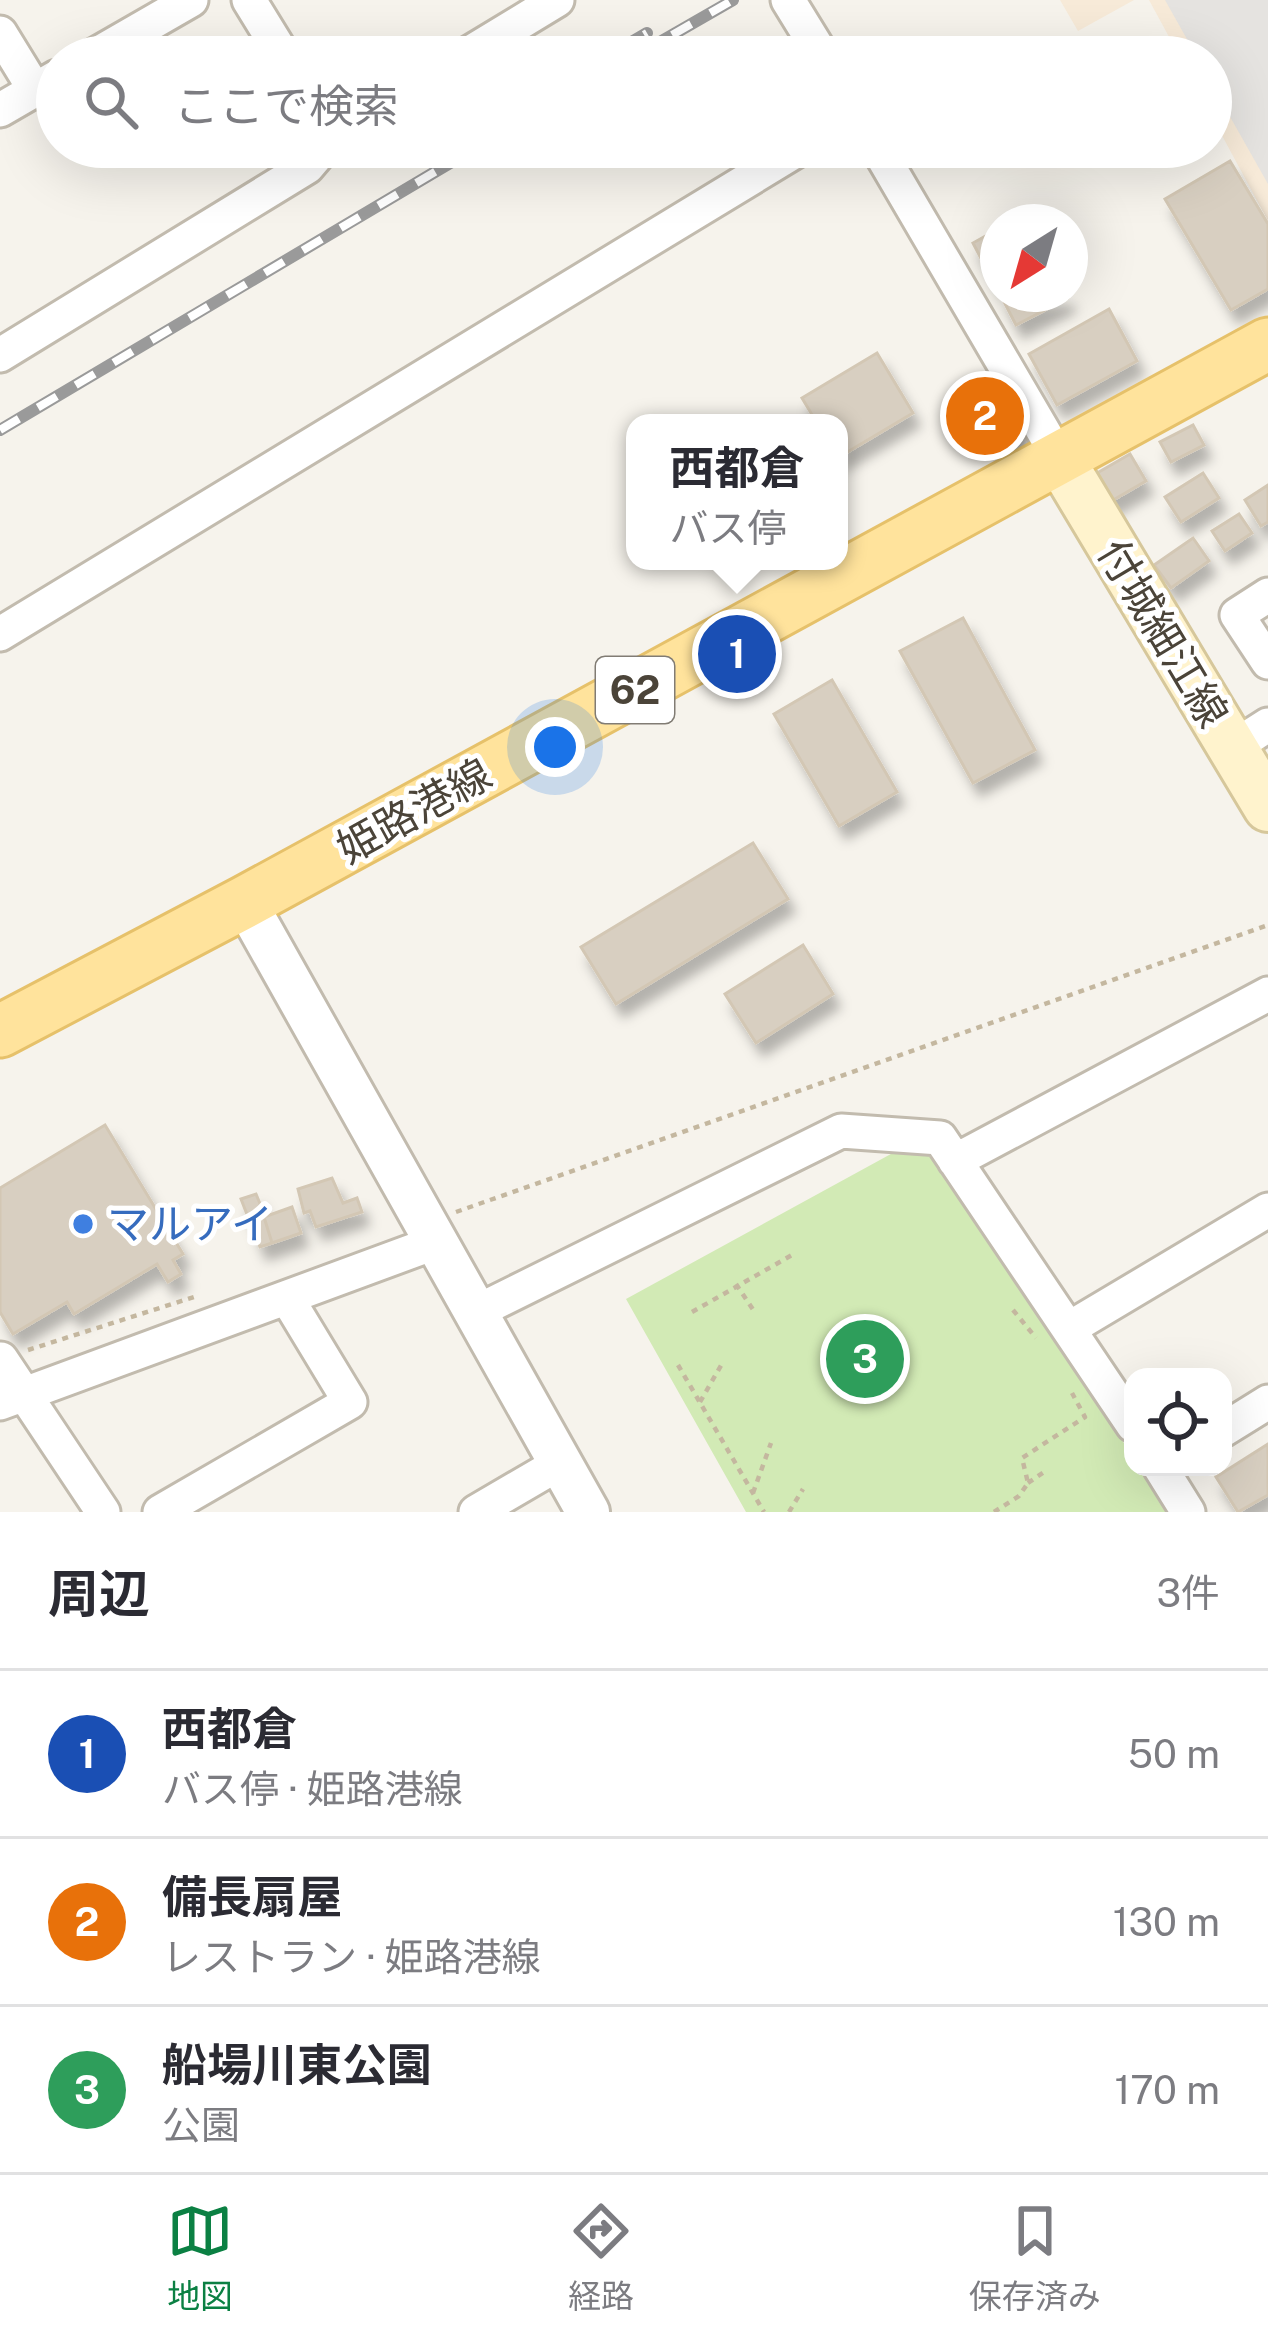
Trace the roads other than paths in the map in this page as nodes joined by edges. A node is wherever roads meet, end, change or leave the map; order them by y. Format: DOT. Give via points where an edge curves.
graph roads {
  1 [pos="190,0"];
  2 [pos="249,0"];
  3 [pos="557,0"];
  4 [pos="788,0"];
  5 [pos="0,33"];
  6 [pos="128,36"];
  7 [pos="271,36"];
  8 [pos="498,36"];
  9 [pos="810,36"];
  10 [pos="36,72"];
  11 [pos="36,89"];
  12 [pos="0,110"];
  13 [pos="305,168"];
  14 [pos="767,168"];
  15 [pos="889,168"];
  16 [pos="1268,344"];
  17 [pos="0,355"];
  18 [pos="1059,458"];
  19 [pos="1268,596"];
  20 [pos="0,634"];
  21 [pos="1268,662"];
  22 [pos="1250,736"];
  23 [pos="1268,807"];
  24 [pos="245,902"];
  25 [pos="1268,994"];
  26 [pos="0,1031"];
  27 [pos="955,1161"];
  28 [pos="1268,1210"];
  29 [pos="440,1229"];
  30 [pos="287,1298"];
  31 [pos="474,1313"];
  32 [pos="1056,1337"];
  33 [pos="1,1359"];
  34 [pos="12,1399"];
  35 [pos="1268,1402"];
  36 [pos="1124,1415"];
  37 [pos="1232,1424"];
  38 [pos="560,1463"];
  39 [pos="1166,1476"];
  40 [pos="497,1507"];
  41 [pos="103,1512"];
  42 [pos="160,1512"];
  43 [pos="588,1512"];
  44 [pos="1188,1512"];
  1 -- 6 [label="street"];
  2 -- 7 [label="street"];
  3 -- 8 [label="street"];
  4 -- 9 [label="street"];
  5 -- 10 [label="street"];
  11 -- 12 [label="street"];
  13 -- 17 [label="street"];
  14 -- 20 [label="street"];
  15 -- 18 [label="street"];
  16 -- 18 [label="main road, 姫路港線 / 62"];
  18 -- 22 [label="main road, 付城細江線"];
  18 -- 24 [label="main road, 姫路港線 / 62"];
  19 -- 21 [label="street" via="1237,615"];
  22 -- 23 [label="main road, 付城細江線"];
  24 -- 26 [label="main road, 姫路港線 / 62"];
  24 -- 29 [label="street"];
  25 -- 27 [label="street"];
  27 -- 31 [label="street" via="940,1138 841,1131"];
  27 -- 32 [label="street"];
  28 -- 32 [label="street"];
  29 -- 30 [label="street"];
  29 -- 31 [label="street"];
  30 -- 34 [label="street"];
  30 -- 42 [label="street" via="350,1402"];
  31 -- 38 [label="street"];
  32 -- 36 [label="street"];
  33 -- 34 [label="street"];
  34 -- 41 [label="street"];
  35 -- 37 [label="street"];
  38 -- 40 [label="street"];
  38 -- 43 [label="street"];
  39 -- 44 [label="street"];
}
